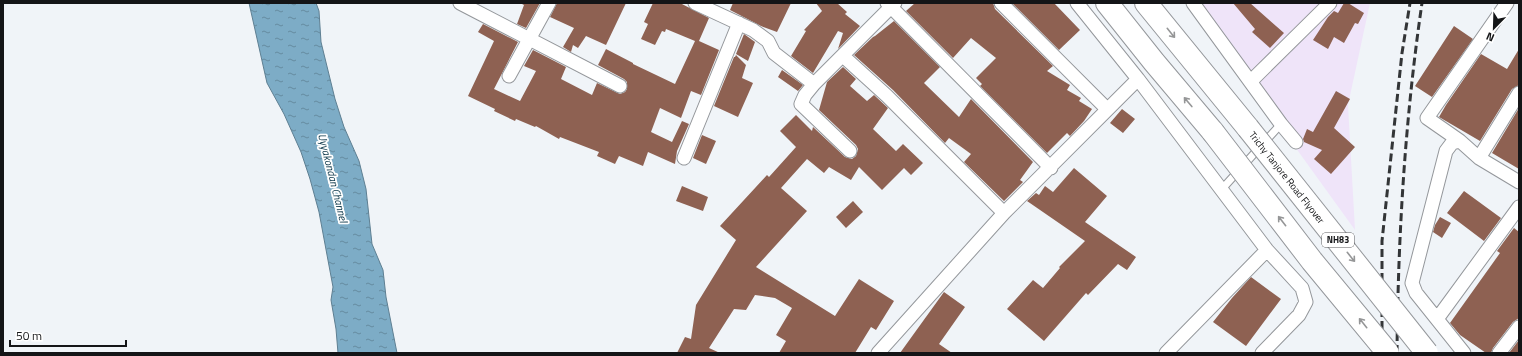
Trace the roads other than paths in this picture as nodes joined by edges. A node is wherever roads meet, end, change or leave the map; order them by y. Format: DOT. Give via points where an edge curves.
graph roads {
  1 [pos="460,3"];
  2 [pos="549,3"];
  3 [pos="695,3"];
  4 [pos="1001,3"];
  5 [pos="1077,3"];
  6 [pos="1107,3"];
  7 [pos="1146,3"];
  8 [pos="1193,3"];
  9 [pos="1330,3"];
  10 [pos="1507,3"];
  11 [pos="891,4"];
  12 [pos="739,23"];
  13 [pos="529,40"];
  14 [pos="843,56"];
  15 [pos="509,76"];
  16 [pos="1138,79"];
  17 [pos="1251,81"];
  18 [pos="814,84"];
  19 [pos="620,86"];
  20 [pos="1519,92"];
  21 [pos="1107,109"];
  22 [pos="1281,124"];
  23 [pos="1460,141"];
  24 [pos="1296,142"];
  25 [pos="850,151"];
  26 [pos="684,158"];
  27 [pos="1478,158"];
  28 [pos="1051,168"];
  29 [pos="1519,182"];
  30 [pos="1222,190"];
  31 [pos="1519,207"];
  32 [pos="1004,213"];
  33 [pos="1267,250"];
  34 [pos="1437,320"];
  35 [pos="1519,326"];
  36 [pos="878,353"];
  37 [pos="1166,353"];
  38 [pos="1262,353"];
  39 [pos="1388,353"];
  40 [pos="1427,353"];
  41 [pos="1464,353"];
  42 [pos="1499,353"];
  1 -- 13 [label="street"];
  2 -- 13 [label="street"];
  3 -- 12 [label="street"];
  4 -- 21 [label="street"];
  5 -- 16 [label="street"];
  39 -- 6 [label="highway, one-way, bridge"];
  7 -- 40 [label="highway, Trichy Tanjore Road Flyover / NH83, one-way, bridge"];
  8 -- 17 [label="street"];
  9 -- 17 [label="street"];
  10 -- 23 [label="street" via="1427,118"];
  11 -- 14 [label="street"];
  11 -- 28 [label="street"];
  12 -- 18 [label="street" via="768,41 774,53"];
  12 -- 26 [label="street"];
  13 -- 15 [label="street"];
  13 -- 19 [label="street"];
  14 -- 18 [label="street"];
  14 -- 32 [label="street" via="887,96"];
  16 -- 21 [label="street"];
  16 -- 30 [label="street"];
  17 -- 22 [label="street"];
  18 -- 25 [label="street" via="801,104"];
  20 -- 27 [label="street"];
  21 -- 28 [label="street"];
  22 -- 24 [label="street"];
  22 -- 30 [label="lane"];
  23 -- 27 [label="street"];
  23 -- 34 [label="street" via="1452,143 1446,151 1412,283 1416,293"];
  27 -- 29 [label="street"];
  28 -- 32 [label="street"];
  30 -- 33 [label="street"];
  31 -- 34 [label="street"];
  32 -- 36 [label="street"];
  33 -- 37 [label="street"];
  33 -- 38 [label="street" via="1302,288 1306,302 1299,315"];
  34 -- 41 [label="street"];
  35 -- 42 [label="street"];
}
